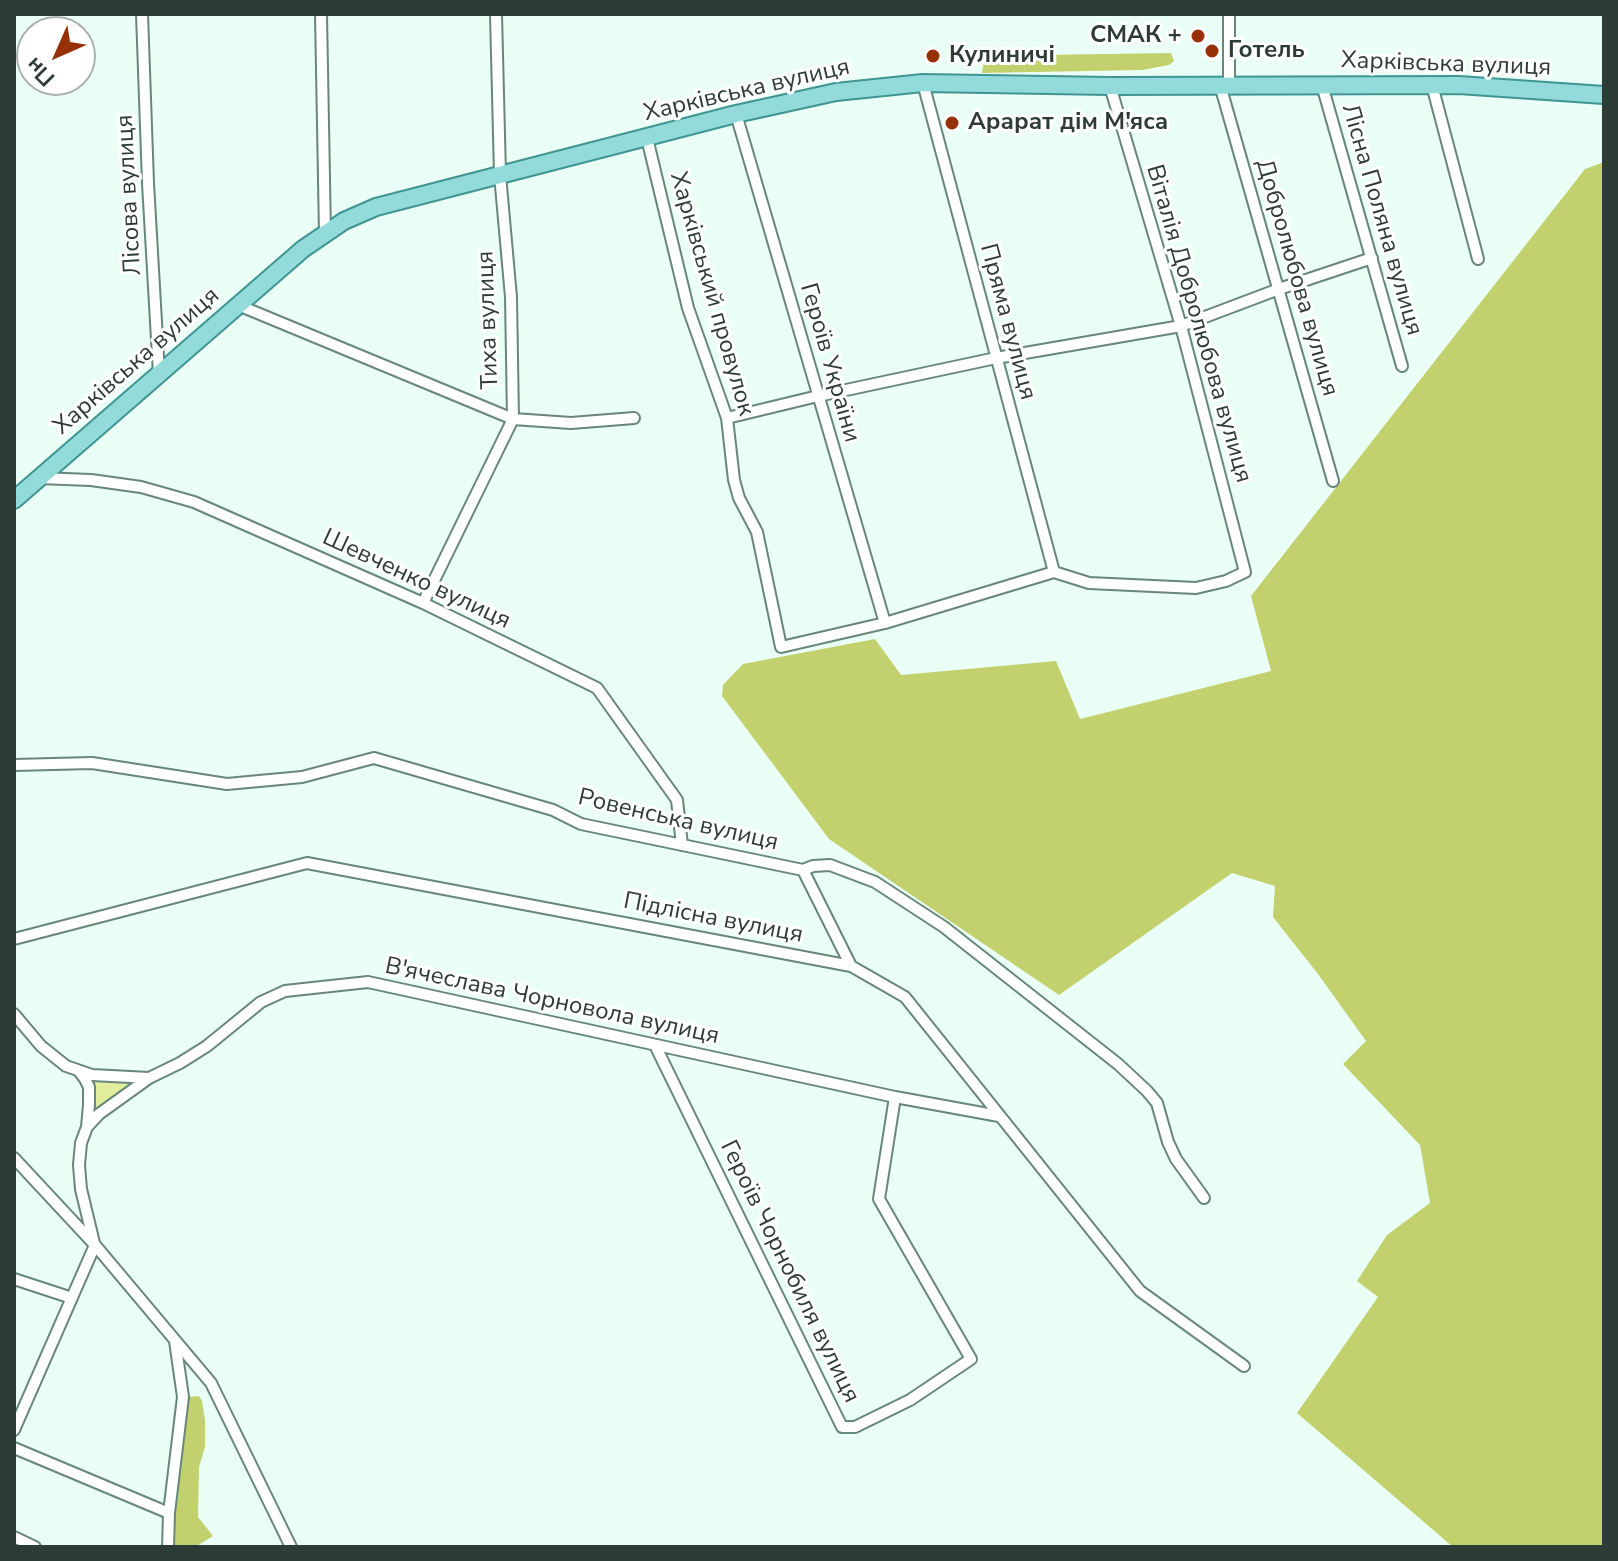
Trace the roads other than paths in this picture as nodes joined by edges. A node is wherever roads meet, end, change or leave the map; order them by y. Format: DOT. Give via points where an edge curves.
graph roads {
  1 [pos="142,14"];
  2 [pos="321,14"];
  3 [pos="496,14"];
  4 [pos="1229,14"];
  5 [pos="923,83"];
  6 [pos="1225,85"];
  7 [pos="1322,85"];
  8 [pos="1432,85"];
  9 [pos="1110,86"];
  10 [pos="1604,95"];
  11 [pos="736,114"];
  12 [pos="647,138"];
  13 [pos="500,175"];
  14 [pos="325,234"];
  15 [pos="1372,258"];
  16 [pos="1478,259"];
  17 [pos="1279,289"];
  18 [pos="238,305"];
  19 [pos="1181,326"];
  20 [pos="996,358"];
  21 [pos="1402,366"];
  22 [pos="159,374"];
  23 [pos="818,396"];
  24 [pos="634,418"];
  25 [pos="727,418"];
  26 [pos="513,419"];
  27 [pos="39,478"];
  28 [pos="1333,481"];
  29 [pos="14,500"];
  30 [pos="1054,572"];
  31 [pos="423,603"];
  32 [pos="885,623"];
  33 [pos="14,765"];
  34 [pos="682,845"];
  35 [pos="803,870"];
  36 [pos="14,939"];
  37 [pos="851,966"];
  38 [pos="14,1014"];
  39 [pos="655,1045"];
  40 [pos="79,1071"];
  41 [pos="149,1078"];
  42 [pos="895,1097"];
  43 [pos="999,1116"];
  44 [pos="87,1127"];
  45 [pos="14,1158"];
  46 [pos="1204,1198"];
  47 [pos="95,1245"];
  48 [pos="14,1279"];
  49 [pos="72,1298"];
  50 [pos="175,1339"];
  51 [pos="1244,1366"];
  52 [pos="14,1430"];
  53 [pos="14,1448"];
  54 [pos="169,1513"];
  55 [pos="14,1537"];
  56 [pos="284,1541"];
  57 [pos="35,1547"];
  58 [pos="168,1547"];
  59 [pos="291,1547"];
  1 -- 22 [label="street, Лісова вулиця"];
  2 -- 14 [label="street"];
  3 -- 13 [label="street, Тиха вулиця"];
  4 -- 6 [label="street, Добролюбова вулиця"];
  5 -- 9 [label="main road, Харківська вулиця"];
  5 -- 11 [label="main road, Харківська вулиця" via="836,92"];
  5 -- 20 [label="street, Пряма вулиця"];
  6 -- 7 [label="main road, Харківська вулиця"];
  6 -- 9 [label="main road, Харківська вулиця"];
  6 -- 17 [label="street, Добролюбова вулиця"];
  7 -- 8 [label="main road, Харківська вулиця"];
  7 -- 15 [label="street, Лісна Поляна вулиця"];
  8 -- 10 [label="main road, Харківська вулиця"];
  8 -- 16 [label="street"];
  9 -- 19 [label="street, Віталія Добролюбова вулиця"];
  11 -- 12 [label="main road, Харківська вулиця"];
  11 -- 23 [label="street, Героїв України"];
  12 -- 13 [label="main road, Харківська вулиця"];
  12 -- 25 [label="street, Харківський провулок" via="688,308"];
  13 -- 14 [label="main road, Харківська вулиця" via="376,207"];
  13 -- 26 [label="street, Тиха вулиця" via="511,297"];
  14 -- 18 [label="main road, Харківська вулиця"];
  15 -- 17 [label="street"];
  15 -- 21 [label="street, Лісна Поляна вулиця"];
  17 -- 19 [label="street"];
  17 -- 28 [label="street, Добролюбова вулиця"];
  18 -- 22 [label="main road, Харківська вулиця"];
  18 -- 26 [label="street"];
  19 -- 20 [label="street"];
  19 -- 30 [label="street, Віталія Добролюбова вулиця" via="1245,572 1196,588 1089,583"];
  20 -- 23 [label="street"];
  20 -- 30 [label="street, Пряма вулиця"];
  22 -- 27 [label="main road, Харківська вулиця"];
  23 -- 25 [label="street"];
  23 -- 32 [label="street, Героїв України"];
  24 -- 26 [label="street" via="571,423"];
  25 -- 32 [label="street, Харківський провулок" via="734,480 757,532 781,647"];
  26 -- 31 [label="street, Тиха вулиця"];
  27 -- 29 [label="main road, Харківська вулиця"];
  27 -- 31 [label="street, Шевченко вулиця" via="141,487 194,502"];
  30 -- 32 [label="street"];
  31 -- 34 [label="street, Шевченко вулиця" via="597,688 677,800"];
  33 -- 34 [label="street, Ровенська вулиця" via="92,763 227,784 302,777 374,758 553,810 581,824"];
  34 -- 35 [label="street, Ровенська вулиця"];
  35 -- 37 [label="street"];
  35 -- 46 [label="street, Ровенська вулиця" via="830,865 894,892 1118,1064 1157,1103 1176,1159"];
  36 -- 37 [label="street, Підлісна вулиця" via="307,863"];
  37 -- 43 [label="street, Підлісна вулиця" via="905,997"];
  38 -- 40 [label="street" via="53,1057"];
  39 -- 41 [label="street, В'ячеслава Чорновола вулиця" via="368,982 285,991 261,1002 207,1046"];
  39 -- 42 [label="street, В'ячеслава Чорновола вулиця"];
  39 -- 42 [label="street, Героїв Чорнобиля вулиця" via="842,1427 855,1427 910,1400 971,1359 879,1199"];
  40 -- 41 [label="street"];
  40 -- 44 [label="street" via="89,1087"];
  41 -- 44 [label="street, В'ячеслава Чорновола вулиця"];
  42 -- 43 [label="street, В'ячеслава Чорновола вулиця"];
  43 -- 51 [label="street, Підлісна вулиця" via="1140,1291"];
  44 -- 47 [label="street" via="79,1165"];
  45 -- 47 [label="street"];
  47 -- 49 [label="street"];
  47 -- 50 [label="street"];
  48 -- 49 [label="street"];
  49 -- 52 [label="street"];
  50 -- 54 [label="street" via="183,1397"];
  50 -- 56 [label="street" via="211,1383"];
  53 -- 54 [label="street"];
  54 -- 58 [label="street"];
  55 -- 57 [label="street"];
  56 -- 59 [label="street"];
}
